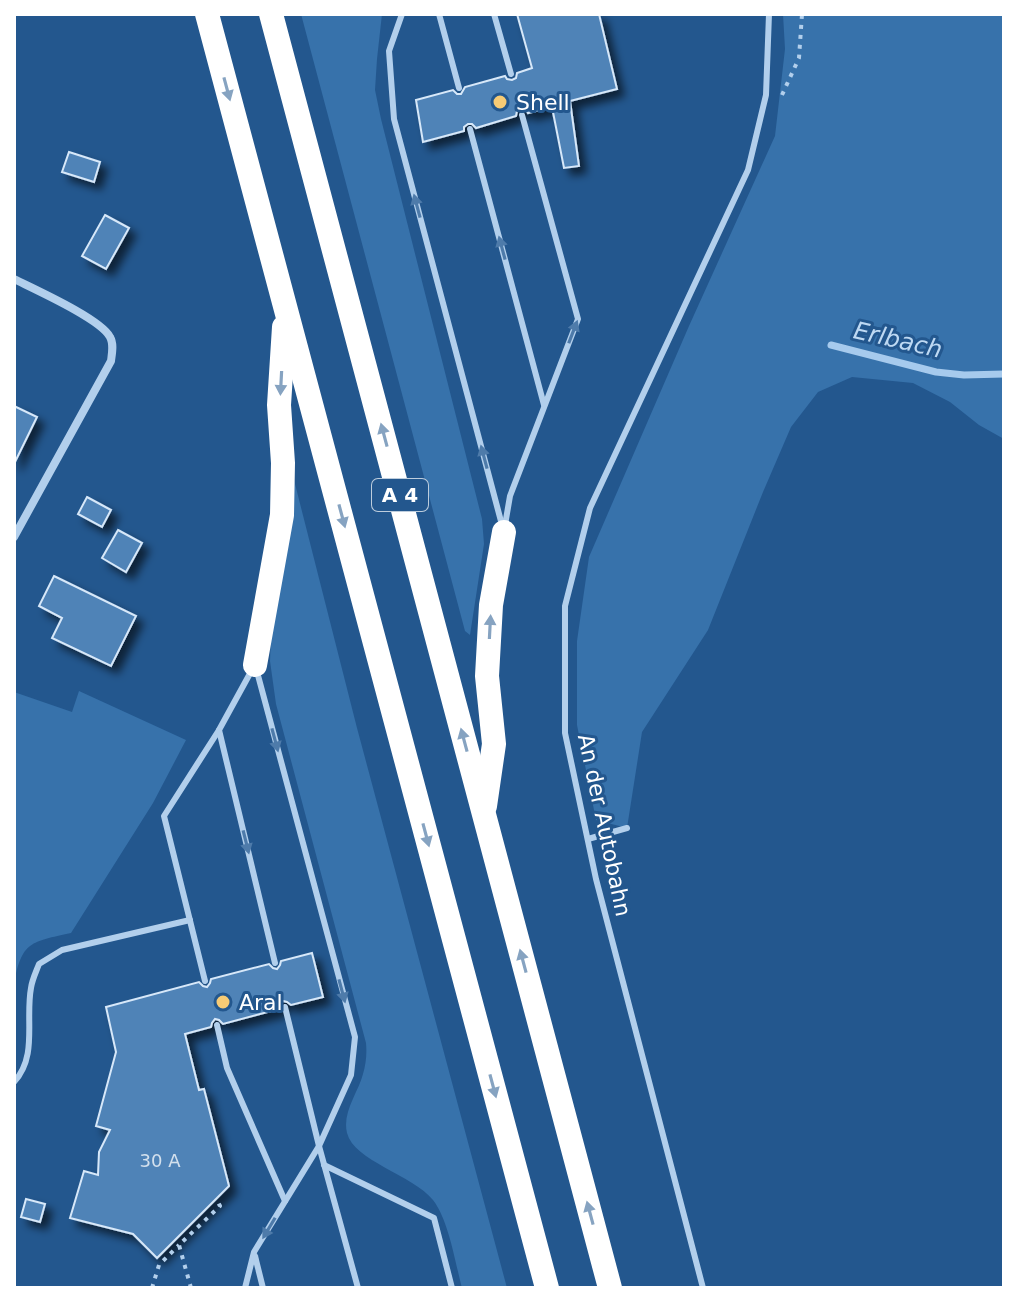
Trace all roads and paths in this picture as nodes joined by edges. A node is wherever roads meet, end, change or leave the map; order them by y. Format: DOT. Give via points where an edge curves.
graph roads {
  1 [pos="207,14"];
  2 [pos="271,14"];
  3 [pos="402,14"];
  4 [pos="439,14"];
  5 [pos="494,14"];
  6 [pos="769,14"];
  7 [pos="511,74"];
  8 [pos="459,88"];
  9 [pos="522,115"];
  10 [pos="470,129"];
  11 [pos="14,279"];
  12 [pos="285,305"];
  13 [pos="544,405"];
  14 [pos="504,532"];
  15 [pos="14,537"];
  16 [pos="255,665"];
  17 [pos="219,730"];
  18 [pos="484,816"];
  19 [pos="627,828"];
  20 [pos="588,839"];
  21 [pos="190,920"];
  22 [pos="275,963"];
  23 [pos="205,981"];
  24 [pos="285,1007"];
  25 [pos="217,1025"];
  26 [pos="14,1082"];
  27 [pos="319,1146"];
  28 [pos="324,1165"];
  29 [pos="216,1198"];
  30 [pos="285,1201"];
  31 [pos="179,1245"];
  32 [pos="254,1252"];
  33 [pos="152,1288"];
  34 [pos="191,1288"];
  35 [pos="245,1288"];
  36 [pos="263,1288"];
  37 [pos="358,1288"];
  38 [pos="452,1288"];
  39 [pos="547,1288"];
  40 [pos="610,1288"];
  41 [pos="703,1288"];
  1 -- 12 [label="highway, A 4, one-way"];
  18 -- 2 [label="highway, A 4, one-way"];
  14 -- 3 [label="lane, one-way" via="394,119 389,51"];
  4 -- 8 [label="lane"];
  5 -- 7 [label="lane"];
  6 -- 20 [label="lane, An der Autobahn" via="766,95 748,170 590,508 565,606 565,733"];
  13 -- 9 [label="lane, one-way" via="578,319"];
  13 -- 10 [label="lane, one-way"];
  11 -- 15 [label="street" via="77,311 110,335 113,346 111,361"];
  12 -- 16 [label="highway, one-way" via="279,405 282,515"];
  12 -- 39 [label="highway, A 4, one-way"];
  13 -- 14 [label="lane" via="510,496"];
  18 -- 14 [label="highway, one-way" via="494,744 487,676 491,605"];
  16 -- 17 [label="lane"];
  16 -- 27 [label="lane, one-way" via="355,1037 351,1075"];
  17 -- 21 [label="lane" via="164,816"];
  17 -- 22 [label="lane, one-way"];
  40 -- 18 [label="highway, A 4, one-way"];
  19 -- 20 [label="lane"];
  20 -- 41 [label="lane, An der Autobahn"];
  21 -- 23 [label="lane"];
  21 -- 26 [label="lane" via="62,950 39,964 31,988 29,1046 23,1073"];
  24 -- 27 [label="lane"];
  25 -- 30 [label="lane" via="227,1068"];
  27 -- 28 [label="lane"];
  27 -- 30 [label="lane"];
  28 -- 37 [label="lane"];
  28 -- 38 [label="lane" via="434,1218"];
  29 -- 31 [label="path" via="220,1206"];
  30 -- 32 [label="lane, one-way"];
  31 -- 33 [label="path" via="159,1265"];
  31 -- 34 [label="path"];
  32 -- 35 [label="lane"];
  32 -- 36 [label="lane"];
}
